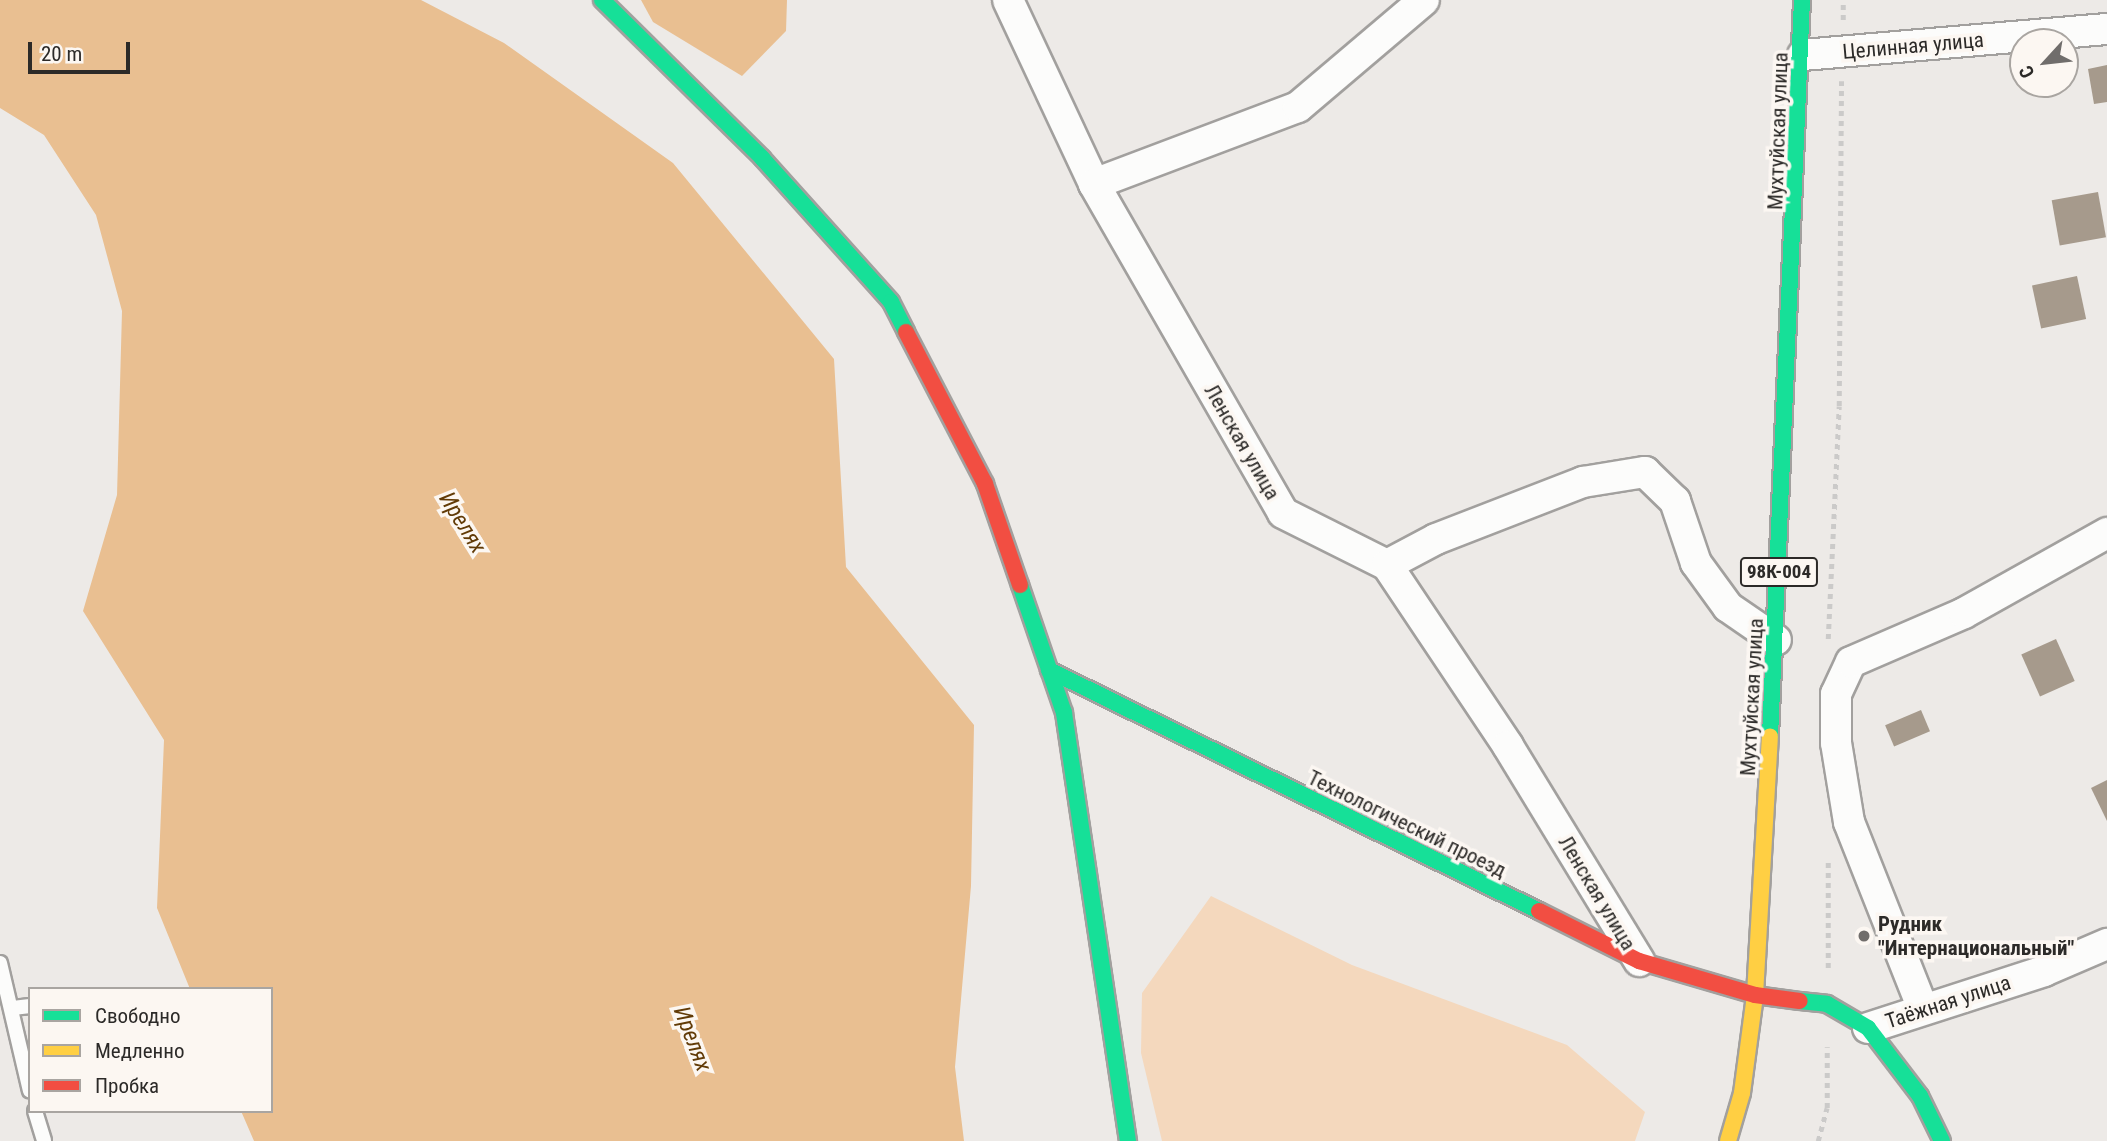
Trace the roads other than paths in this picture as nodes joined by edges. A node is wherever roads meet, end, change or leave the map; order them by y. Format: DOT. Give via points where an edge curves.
graph roads {
  1 [pos="602,0"];
  2 [pos="1008,0"];
  3 [pos="1424,0"];
  4 [pos="1802,0"];
  5 [pos="2107,29"];
  6 [pos="1803,55"];
  7 [pos="1094,184"];
  8 [pos="2107,533"];
  9 [pos="1387,565"];
  10 [pos="1776,640"];
  11 [pos="1049,670"];
  12 [pos="2107,944"];
  13 [pos="1639,961"];
  14 [pos="0,963"];
  15 [pos="1755,995"];
  16 [pos="28,1006"];
  17 [pos="13,1008"];
  18 [pos="1923,1009"];
  19 [pos="1868,1028"];
  20 [pos="28,1081"];
  21 [pos="36,1113"];
  22 [pos="44,1141"];
  23 [pos="1128,1141"];
  24 [pos="1728,1141"];
  25 [pos="1942,1141"];
  1 -- 11 [label="street" via="762,158 891,302 985,484"];
  2 -- 7 [label="street, Ленская улица"];
  3 -- 7 [label="street" via="1298,107"];
  4 -- 6 [label="street, Мухтуйская улица / 98К-004"];
  5 -- 6 [label="street, Целинная улица"];
  6 -- 10 [label="street, Мухтуйская улица / 98К-004"];
  7 -- 9 [label="street, Ленская улица" via="1283,513"];
  8 -- 18 [label="street" via="1964,613 1851,662 1836,694 1836,743 1849,822"];
  9 -- 10 [label="street" via="1436,539 1583,482 1645,472 1675,501 1696,563 1728,607"];
  9 -- 13 [label="street, Ленская улица" via="1508,746"];
  10 -- 15 [label="street, Мухтуйская улица / 98К-004"];
  11 -- 13 [label="street, Технологический проезд"];
  11 -- 23 [label="street" via="1064,713"];
  12 -- 18 [label="street, Таёжная улица" via="2044,971"];
  13 -- 15 [label="street, Технологический проезд"];
  14 -- 17 [label="lane"];
  15 -- 19 [label="street, Технологический проезд" via="1828,1004"];
  15 -- 24 [label="street, Мухтуйская улица / 98К-004" via="1742,1093"];
  16 -- 17 [label="lane"];
  17 -- 20 [label="lane"];
  18 -- 19 [label="street, Таёжная улица"];
  19 -- 25 [label="street" via="1920,1096"];
  21 -- 22 [label="lane"];
}
